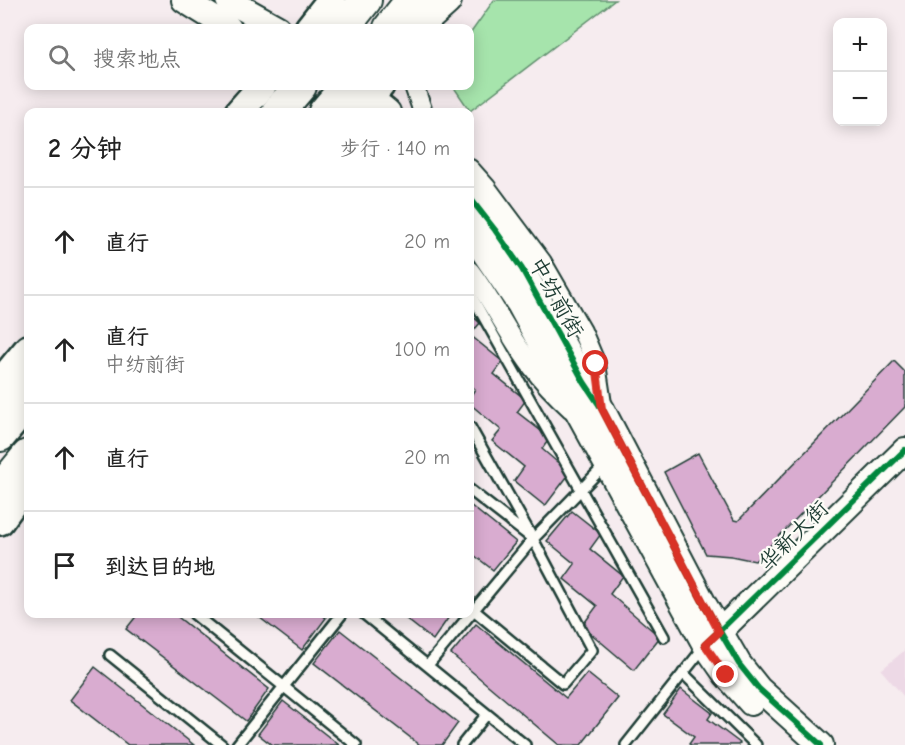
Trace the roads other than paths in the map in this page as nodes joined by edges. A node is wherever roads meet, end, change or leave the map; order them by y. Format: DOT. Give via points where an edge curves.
graph roads {
  1 [pos="184,0"];
  2 [pos="228,0"];
  3 [pos="331,0"];
  4 [pos="352,0"];
  5 [pos="365,0"];
  6 [pos="412,0"];
  7 [pos="445,0"];
  8 [pos="457,0"];
  9 [pos="223,24"];
  10 [pos="271,24"];
  11 [pos="312,24"];
  12 [pos="338,24"];
  13 [pos="346,24"];
  14 [pos="393,24"];
  15 [pos="418,24"];
  16 [pos="437,24"];
  17 [pos="258,90"];
  18 [pos="297,90"];
  19 [pos="415,90"];
  20 [pos="343,99"];
  21 [pos="383,102"];
  22 [pos="243,108"];
  23 [pos="281,108"];
  24 [pos="422,108"];
  25 [pos="474,174"];
  26 [pos="474,203"];
  27 [pos="474,238"];
  28 [pos="474,276"];
  29 [pos="474,300"];
  30 [pos="24,354"];
  31 [pos="0,383"];
  32 [pos="24,384"];
  33 [pos="24,406"];
  34 [pos="0,409"];
  35 [pos="591,413"];
  36 [pos="474,434"];
  37 [pos="0,435"];
  38 [pos="905,450"];
  39 [pos="24,461"];
  40 [pos="606,463"];
  41 [pos="24,488"];
  42 [pos="0,490"];
  43 [pos="581,490"];
  44 [pos="474,493"];
  45 [pos="24,515"];
  46 [pos="0,521"];
  47 [pos="0,539"];
  48 [pos="533,539"];
  49 [pos="474,606"];
  50 [pos="474,611"];
  51 [pos="199,618"];
  52 [pos="339,618"];
  53 [pos="369,618"];
  54 [pos="464,618"];
  55 [pos="664,638"];
  56 [pos="712,639"];
  57 [pos="110,655"];
  58 [pos="428,665"];
  59 [pos="683,673"];
  60 [pos="284,686"];
  61 [pos="487,714"];
  62 [pos="222,745"];
  63 [pos="237,745"];
  64 [pos="356,745"];
  65 [pos="462,745"];
  66 [pos="525,745"];
  67 [pos="626,745"];
  68 [pos="756,745"];
  69 [pos="797,745"];
  70 [pos="821,745"];
  1 -- 9 [label="street"];
  2 -- 10 [label="street"];
  3 -- 11 [label="main road"];
  4 -- 12 [label="main road"];
  5 -- 13 [label="highway"];
  6 -- 14 [label="highway"];
  7 -- 15 [label="highway"];
  8 -- 16 [label="main road"];
  17 -- 22 [label="main road"];
  18 -- 23 [label="highway"];
  19 -- 24 [label="street"];
  20 -- 21 [label="main road"];
  25 -- 35 [label="street" via="542,262 582,331 596,364"];
  26 -- 35 [label="street, 中纺前街" via="522,269 584,382"];
  27 -- 35 [label="street" via="519,304 567,389"];
  28 -- 35 [label="street" via="549,389"];
  29 -- 43 [label="lane"];
  30 -- 31 [label="main road"];
  32 -- 34 [label="main road"];
  33 -- 37 [label="highway"];
  35 -- 40 [label="street"];
  35 -- 56 [label="street, 中纺前街"];
  36 -- 48 [label="lane"];
  38 -- 56 [label="street, 华新大街"];
  39 -- 42 [label="highway"];
  40 -- 43 [label="lane"];
  40 -- 56 [label="street"];
  41 -- 46 [label="main road"];
  43 -- 48 [label="lane"];
  43 -- 55 [label="lane"];
  44 -- 48 [label="lane"];
  45 -- 47 [label="main road"];
  48 -- 49 [label="lane"];
  48 -- 50 [label="lane" via="592,650 563,684"];
  51 -- 60 [label="lane"];
  52 -- 60 [label="lane"];
  53 -- 58 [label="lane"];
  54 -- 58 [label="lane"];
  56 -- 59 [label="lane"];
  56 -- 69 [label="street" via="726,675"];
  56 -- 70 [label="street, 中纺前街" via="759,689"];
  57 -- 62 [label="lane"];
  58 -- 61 [label="lane"];
  59 -- 67 [label="lane"];
  59 -- 68 [label="lane"];
  60 -- 63 [label="lane"];
  60 -- 64 [label="lane"];
  61 -- 65 [label="lane"];
  61 -- 66 [label="lane"];
}
